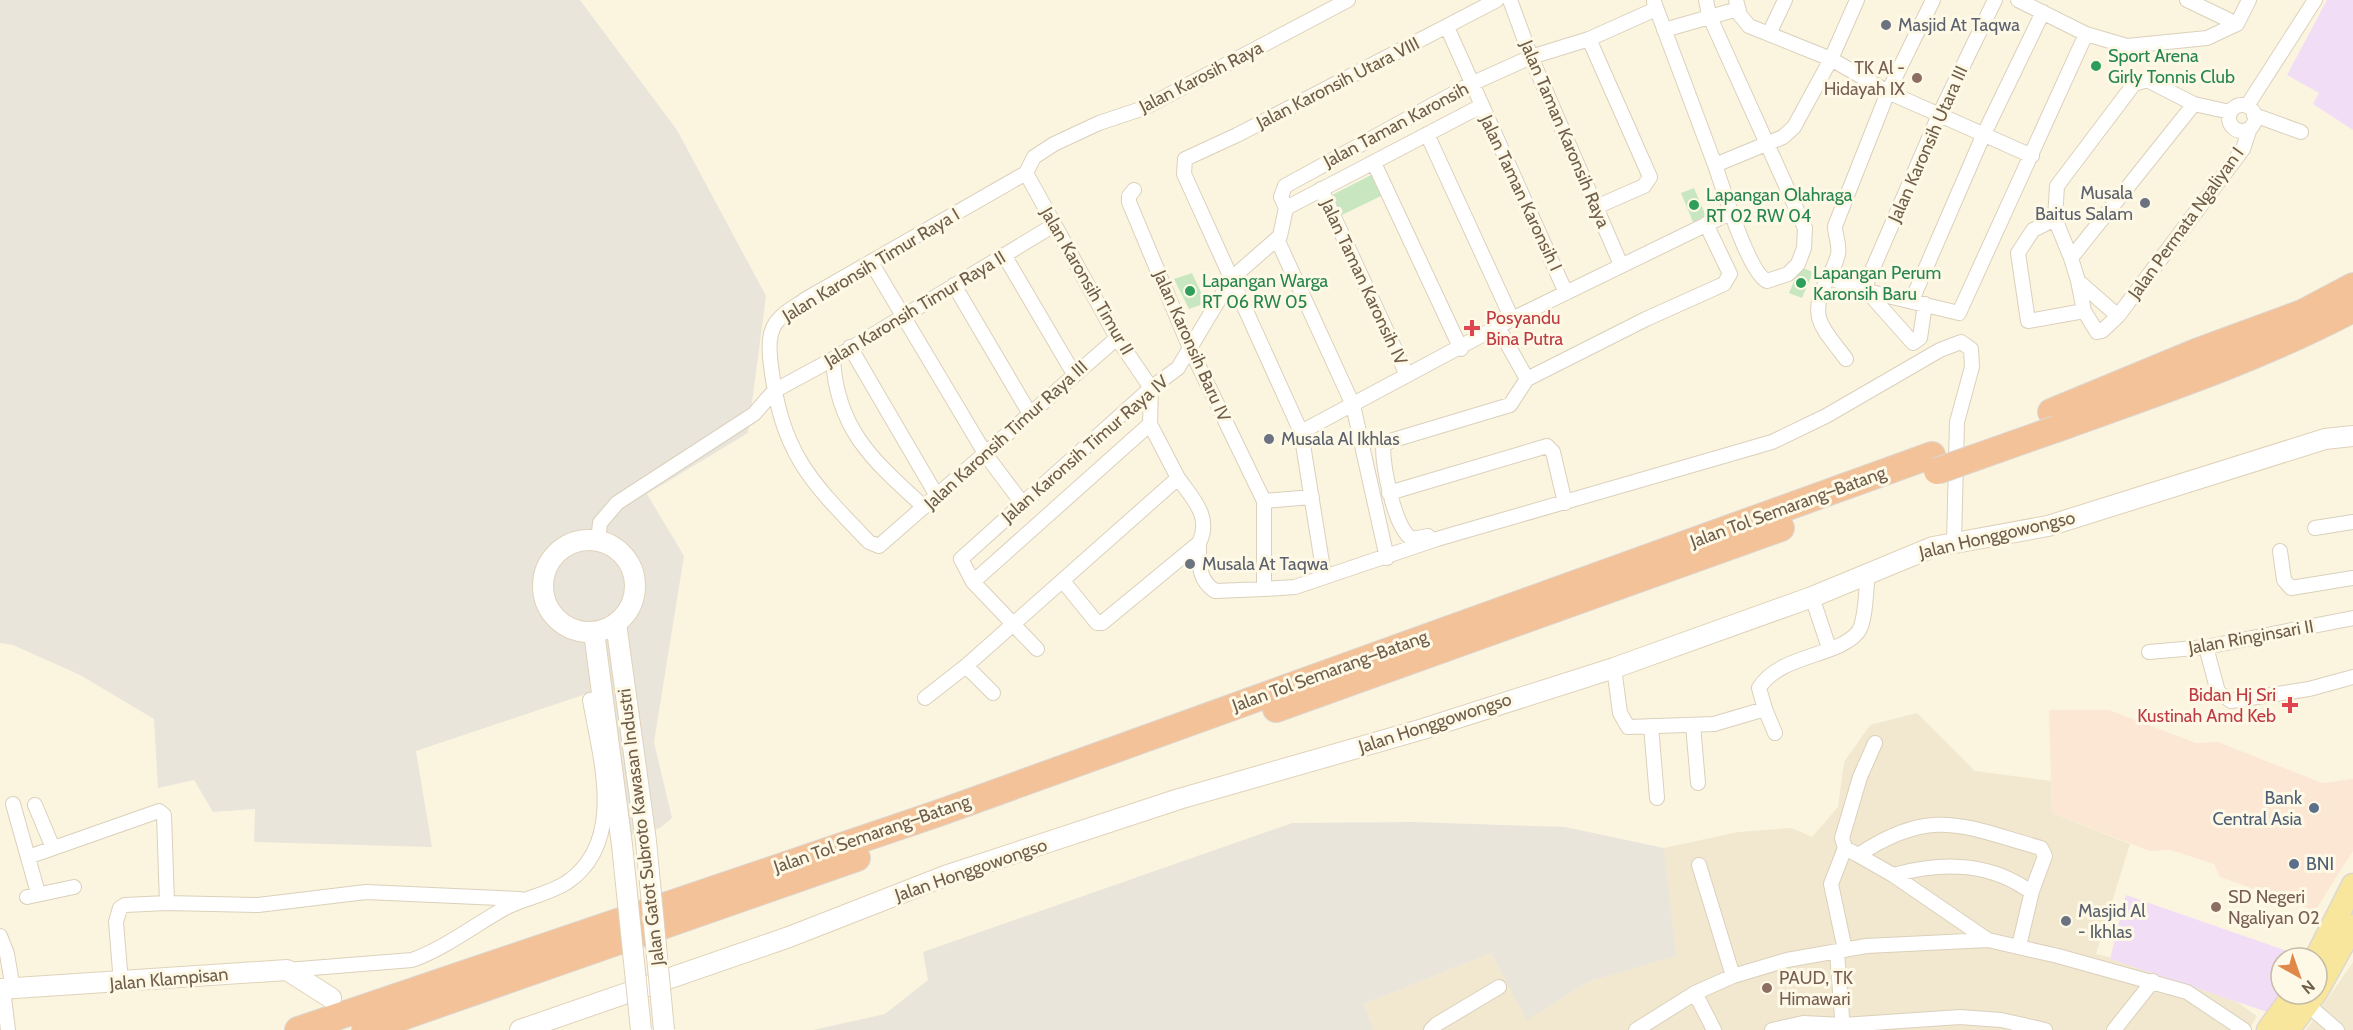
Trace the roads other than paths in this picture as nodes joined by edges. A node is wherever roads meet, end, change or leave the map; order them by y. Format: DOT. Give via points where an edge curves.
graph roads {
  1 [pos="1348,0"];
  2 [pos="1706,0"];
  3 [pos="1785,0"];
  4 [pos="1857,0"];
  5 [pos="1933,0"];
  6 [pos="1995,0"];
  7 [pos="2018,0"];
  8 [pos="2187,0"];
  9 [pos="2249,0"];
  10 [pos="2315,0"];
  11 [pos="1508,1"];
  12 [pos="1654,4"];
  13 [pos="1737,4"];
  14 [pos="2043,12"];
  15 [pos="1709,15"];
  16 [pos="2237,24"];
  17 [pos="1447,27"];
  18 [pos="1664,30"];
  19 [pos="1769,34"];
  20 [pos="2086,34"];
  21 [pos="1589,39"];
  22 [pos="1531,57"];
  23 [pos="1831,59"];
  24 [pos="1471,84"];
  25 [pos="1888,92"];
  26 [pos="2194,104"];
  27 [pos="1481,106"];
  28 [pos="2230,112"];
  29 [pos="1939,115"];
  30 [pos="2250,116"];
  31 [pos="2301,132"];
  32 [pos="1428,134"];
  33 [pos="1983,136"];
  34 [pos="1769,143"];
  35 [pos="2032,156"];
  36 [pos="1374,163"];
  37 [pos="1715,165"];
  38 [pos="1026,173"];
  39 [pos="1321,189"];
  40 [pos="1134,190"];
  41 [pos="1596,207"];
  42 [pos="1286,208"];
  43 [pos="1732,212"];
  44 [pos="2055,219"];
  45 [pos="1706,224"];
  46 [pos="1054,225"];
  47 [pos="1276,239"];
  48 [pos="1004,255"];
  49 [pos="2071,258"];
  50 [pos="871,262"];
  51 [pos="1621,265"];
  52 [pos="1232,278"];
  53 [pos="1829,278"];
  54 [pos="2078,281"];
  55 [pos="954,285"];
  56 [pos="2353,286"];
  57 [pos="1864,289"];
  58 [pos="1566,293"];
  59 [pos="1918,302"];
  60 [pos="2353,309"];
  61 [pos="2084,311"];
  62 [pos="903,316"];
  63 [pos="2118,316"];
  64 [pos="1512,319"];
  65 [pos="1499,329"];
  66 [pos="1117,338"];
  67 [pos="1189,346"];
  68 [pos="850,347"];
  69 [pos="1461,349"];
  70 [pos="833,359"];
  71 [pos="1846,359"];
  72 [pos="1074,374"];
  73 [pos="1407,375"];
  74 [pos="1527,379"];
  75 [pos="1151,388"];
  76 [pos="774,391"];
  77 [pos="1353,405"];
  78 [pos="1030,414"];
  79 [pos="2053,420"];
  80 [pos="1150,424"];
  81 [pos="1301,432"];
  82 [pos="2353,436"];
  83 [pos="986,455"];
  84 [pos="1934,463"];
  85 [pos="1178,478"];
  86 [pos="1389,493"];
  87 [pos="937,496"];
  88 [pos="1312,497"];
  89 [pos="1264,501"];
  90 [pos="1564,501"];
  91 [pos="1022,503"];
  92 [pos="924,507"];
  93 [pos="2353,522"];
  94 [pos="2315,528"];
  95 [pos="895,533"];
  96 [pos="598,541"];
  97 [pos="1954,542"];
  98 [pos="1198,543"];
  99 [pos="2280,550"];
  100 [pos="1387,558"];
  101 [pos="1868,573"];
  102 [pos="1324,575"];
  103 [pos="2353,578"];
  104 [pos="1063,581"];
  105 [pos="973,582"];
  106 [pos="1264,589"];
  107 [pos="1812,597"];
  108 [pos="2353,618"];
  109 [pos="616,623"];
  110 [pos="1013,624"];
  111 [pos="594,632"];
  112 [pos="2206,647"];
  113 [pos="1829,648"];
  114 [pos="1037,649"];
  115 [pos="2150,652"];
  116 [pos="966,666"];
  117 [pos="1614,668"];
  118 [pos="2353,677"];
  119 [pos="993,693"];
  120 [pos="604,698"];
  121 [pos="925,698"];
  122 [pos="1765,710"];
  123 [pos="1693,725"];
  124 [pos="1651,726"];
  125 [pos="1775,733"];
  126 [pos="1875,743"];
  127 [pos="1698,783"];
  128 [pos="1657,798"];
  129 [pos="13,804"];
  130 [pos="35,805"];
  131 [pos="53,848"];
  132 [pos="1845,848"];
  133 [pos="1858,855"];
  134 [pos="28,857"];
  135 [pos="1699,865"];
  136 [pos="1893,875"];
  137 [pos="2353,885"];
  138 [pos="74,887"];
  139 [pos="2025,888"];
  140 [pos="522,900"];
  141 [pos="167,903"];
  142 [pos="2353,926"];
  143 [pos="0,936"];
  144 [pos="1988,940"];
  145 [pos="2019,946"];
  146 [pos="2328,946"];
  147 [pos="1841,951"];
  148 [pos="2329,951"];
  149 [pos="287,970"];
  150 [pos="1733,976"];
  151 [pos="2153,981"];
  152 [pos="121,983"];
  153 [pos="1499,987"];
  154 [pos="5,989"];
  155 [pos="1695,993"];
  156 [pos="331,998"];
  157 [pos="2297,1006"];
  158 [pos="2303,1006"];
  159 [pos="2317,1006"];
  160 [pos="1923,1025"];
  161 [pos="1843,1028"];
  162 [pos="8,1030"];
  163 [pos="298,1030"];
  164 [pos="365,1030"];
  165 [pos="520,1030"];
  166 [pos="641,1030"];
  167 [pos="664,1030"];
  168 [pos="1431,1030"];
  169 [pos="1636,1030"];
  170 [pos="1713,1030"];
  171 [pos="1772,1030"];
  172 [pos="2045,1030"];
  173 [pos="2114,1030"];
  174 [pos="2244,1030"];
  175 [pos="2268,1030"];
  176 [pos="2288,1030"];
  177 [pos="2337,1030"];
  1 -- 38 [label="street, Jalan Karosih Raya" via="1144,108 1054,144 1034,157"];
  2 -- 15 [label="street"];
  3 -- 19 [label="street"];
  4 -- 23 [label="street"];
  5 -- 25 [label="street"];
  6 -- 29 [label="street, Jalan Karonsih Utara III"];
  7 -- 14 [label="street"];
  8 -- 16 [label="street"];
  9 -- 16 [label="street"];
  10 -- 30 [label="street, Jalan Permata Ngaliyan I"];
  11 -- 17 [label="street, Jalan Karonsih Utara VIII"];
  11 -- 22 [label="street, Jalan Taman Karonsih Raya"];
  12 -- 18 [label="street"];
  12 -- 21 [label="street, Jalan Taman Karonsih"];
  13 -- 15 [label="street"];
  13 -- 19 [label="street" via="1749,26"];
  14 -- 20 [label="street"];
  14 -- 33 [label="street"];
  15 -- 18 [label="street"];
  15 -- 34 [label="street"];
  16 -- 20 [label="street" via="2207,38 2127,46"];
  17 -- 24 [label="street, Jalan Taman Karonsih I"];
  17 -- 52 [label="street, Jalan Karonsih Utara VIII" via="1238,135 1189,156 1183,165"];
  18 -- 37 [label="street"];
  19 -- 23 [label="street"];
  20 -- 35 [label="street"];
  21 -- 22 [label="street, Jalan Taman Karonsih"];
  21 -- 41 [label="street" via="1650,177 1644,186"];
  22 -- 24 [label="street, Jalan Taman Karonsih"];
  22 -- 41 [label="street, Jalan Taman Karonsih Raya"];
  23 -- 25 [label="street"];
  23 -- 34 [label="street" via="1794,127"];
  24 -- 27 [label="street, Jalan Taman Karonsih I"];
  24 -- 42 [label="street, Jalan Taman Karonsih" via="1290,182 1281,194"];
  25 -- 29 [label="street"];
  25 -- 53 [label="street" via="1836,222 1839,251"];
  26 -- 28 [label="street"];
  26 -- 44 [label="street" via="2147,80 2134,84 2059,181"];
  26 -- 49 [label="street"];
  27 -- 32 [label="street, Jalan Taman Karonsih"];
  27 -- 58 [label="street, Jalan Taman Karonsih I"];
  28 -- 30 [label="street" via="2239,105"];
  28 -- 30 [label="street" via="2233,128 2242,131"];
  29 -- 33 [label="street"];
  29 -- 57 [label="street, Jalan Karonsih Utara III"];
  30 -- 31 [label="street"];
  30 -- 63 [label="street, Jalan Permata Ngaliyan I" via="2243,149"];
  32 -- 36 [label="street, Jalan Taman Karonsih"];
  32 -- 64 [label="street"];
  33 -- 35 [label="street"];
  33 -- 59 [label="street"];
  34 -- 37 [label="street"];
  34 -- 43 [label="street" via="1805,228 1798,264 1782,277 1767,281 1761,278"];
  35 -- 59 [label="street" via="1959,313"];
  36 -- 39 [label="street, Jalan Taman Karonsih"];
  36 -- 69 [label="street"];
  37 -- 43 [label="street"];
  38 -- 46 [label="street, Jalan Karonsih Timur II"];
  38 -- 50 [label="street, Jalan Karonsih Timur Raya I"];
  39 -- 42 [label="street, Jalan Taman Karonsih"];
  39 -- 73 [label="street, Jalan Taman Karonsih IV"];
  40 -- 67 [label="street, Jalan Karonsih Baru IV" via="1129,202"];
  41 -- 51 [label="street, Jalan Taman Karonsih Raya"];
  42 -- 47 [label="street, Jalan Taman Karonsih"];
  43 -- 45 [label="street"];
  44 -- 49 [label="street"];
  44 -- 61 [label="street" via="2033,230 2018,253 2028,321"];
  45 -- 51 [label="street"];
  45 -- 74 [label="street" via="1729,270 1729,281"];
  46 -- 48 [label="street, Jalan Karonsih Timur Raya II"];
  46 -- 66 [label="street, Jalan Karonsih Timur II"];
  47 -- 52 [label="street"];
  47 -- 77 [label="street"];
  48 -- 55 [label="street, Jalan Karonsih Timur Raya II"];
  48 -- 72 [label="street"];
  49 -- 54 [label="street"];
  50 -- 62 [label="street"];
  50 -- 76 [label="street, Jalan Karonsih Timur Raya I" via="780,317 770,341"];
  51 -- 58 [label="street"];
  52 -- 67 [label="street, Jalan Karonsih Timur Raya IV"];
  52 -- 81 [label="street"];
  53 -- 57 [label="street"];
  53 -- 71 [label="street" via="1816,313"];
  54 -- 61 [label="street"];
  54 -- 63 [label="street, Jalan Permata Ngaliyan I"];
  55 -- 62 [label="street, Jalan Karonsih Timur Raya II"];
  55 -- 78 [label="street"];
  56 -- 79 [label="highway, Jalan Tol Semarang–Batang" via="2302,313 2196,352"];
  57 -- 59 [label="street"];
  57 -- 59 [label="street" via="1913,343 1920,338"];
  58 -- 64 [label="street"];
  60 -- 79 [label="highway, Jalan Tol Semarang–Batang" via="2311,332 2247,357"];
  61 -- 63 [label="street, Jalan Permata Ngaliyan I" via="2100,332"];
  62 -- 68 [label="street, Jalan Karonsih Timur Raya II"];
  62 -- 83 [label="street"];
  64 -- 65 [label="street"];
  65 -- 69 [label="street"];
  65 -- 74 [label="street"];
  66 -- 72 [label="street, Jalan Karonsih Timur Raya III"];
  66 -- 75 [label="street, Jalan Karonsih Timur II"];
  67 -- 75 [label="street, Jalan Karonsih Timur Raya IV" via="1178,368"];
  67 -- 89 [label="street, Jalan Karonsih Baru IV"];
  68 -- 70 [label="street, Jalan Karonsih Timur Raya II"];
  68 -- 87 [label="street"];
  69 -- 73 [label="street"];
  70 -- 76 [label="street, Jalan Karonsih Timur Raya II"];
  70 -- 92 [label="street" via="834,384 858,441 876,464"];
  72 -- 78 [label="street, Jalan Karonsih Timur Raya III"];
  73 -- 77 [label="street"];
  74 -- 86 [label="street" via="1510,405 1384,444"];
  75 -- 80 [label="street"];
  75 -- 91 [label="street, Jalan Karonsih Timur Raya IV"];
  76 -- 95 [label="street, Jalan Karonsih Timur Raya I" via="797,459 831,503 873,546 879,546"];
  76 -- 96 [label="street" via="754,414 617,503 600,523"];
  77 -- 81 [label="street"];
  77 -- 100 [label="street"];
  78 -- 83 [label="street, Jalan Karonsih Timur Raya III"];
  79 -- 84 [label="highway, Jalan Tol Semarang–Batang, bridge"];
  80 -- 85 [label="street"];
  80 -- 105 [label="street, Jalan Karonsih Timur Raya IV"];
  81 -- 88 [label="street"];
  82 -- 97 [label="street, Jalan Honggowongso" via="2325,439 2048,526"];
  83 -- 87 [label="street, Jalan Karonsih Timur Raya III"];
  83 -- 91 [label="street"];
  84 -- 163 [label="highway, Jalan Tol Semarang–Batang" via="939,813"];
  84 -- 164 [label="highway, Jalan Tol Semarang–Batang" via="1448,650"];
  85 -- 98 [label="street" via="1204,520 1205,531"];
  85 -- 104 [label="street"];
  86 -- 90 [label="street" via="1406,533 1416,539"];
  86 -- 90 [label="street" via="1547,446 1553,452"];
  87 -- 92 [label="street, Jalan Karonsih Timur Raya III"];
  88 -- 89 [label="street"];
  88 -- 102 [label="street"];
  89 -- 106 [label="street"];
  90 -- 97 [label="street" via="1772,442 1961,342 1971,349 1972,361 1957,422"];
  90 -- 100 [label="street"];
  91 -- 105 [label="street, Jalan Karonsih Timur Raya IV" via="962,558"];
  92 -- 95 [label="street, Jalan Karonsih Timur Raya III"];
  93 -- 94 [label="street"];
  96 -- 109 [label="street" via="622,553 634,577 632,604"];
  96 -- 111 [label="street" via="574,543 562,549 553,558 544,582 547,602 557,619 574,629"];
  97 -- 101 [label="street, Jalan Honggowongso"];
  98 -- 104 [label="street" via="1106,621 1097,623"];
  98 -- 106 [label="street" via="1200,572 1209,587 1215,591"];
  99 -- 103 [label="street" via="2284,580 2291,588"];
  100 -- 102 [label="street"];
  101 -- 107 [label="street, Jalan Honggowongso"];
  101 -- 113 [label="street" via="1858,632"];
  102 -- 106 [label="street" via="1295,587"];
  104 -- 110 [label="street"];
  105 -- 110 [label="street, Jalan Karonsih Timur Raya IV"];
  107 -- 113 [label="street"];
  107 -- 117 [label="street, Jalan Honggowongso"];
  108 -- 112 [label="street, Jalan Ringinsari II"];
  109 -- 111 [label="street"];
  109 -- 167 [label="street, Jalan Gatot Subroto Kawasan Industri, bridge" via="646,841"];
  110 -- 114 [label="street, Jalan Karonsih Timur Raya IV"];
  110 -- 116 [label="street"];
  111 -- 120 [label="street, Jalan Gatot Subroto Kawasan Industri"];
  112 -- 115 [label="street, Jalan Ringinsari II"];
  112 -- 118 [label="street" via="2216,687 2231,701 2309,689"];
  113 -- 122 [label="street" via="1771,672 1759,688"];
  116 -- 119 [label="street"];
  116 -- 121 [label="street"];
  117 -- 124 [label="street" via="1622,720 1628,727"];
  117 -- 165 [label="street, Jalan Honggowongso" via="1179,800 945,876 789,937"];
  120 -- 140 [label="street" via="590,700 606,792 604,822 597,845 567,882"];
  120 -- 166 [label="street, Jalan Gatot Subroto Kawasan Industri, bridge"];
  122 -- 123 [label="street" via="1714,724"];
  122 -- 125 [label="street"];
  123 -- 124 [label="street"];
  123 -- 127 [label="street"];
  124 -- 128 [label="street"];
  126 -- 132 [label="street" via="1860,777 1842,838"];
  129 -- 134 [label="street"];
  130 -- 131 [label="street"];
  131 -- 134 [label="street"];
  131 -- 141 [label="street" via="159,811 164,815 167,846"];
  132 -- 133 [label="street"];
  132 -- 147 [label="street" via="1831,884"];
  133 -- 136 [label="street"];
  133 -- 145 [label="street" via="1885,837 1930,823 1959,825 2041,848 2045,856"];
  134 -- 138 [label="street" via="32,895"];
  135 -- 150 [label="street"];
  136 -- 139 [label="street" via="1924,867 1964,866 1990,871"];
  136 -- 144 [label="street"];
  137 -- 146 [label="main road"];
  140 -- 141 [label="street" via="366,892 258,905"];
  140 -- 149 [label="street" via="412,960"];
  141 -- 152 [label="street" via="120,908 116,922"];
  142 -- 148 [label="main road"];
  143 -- 154 [label="street" via="7,954"];
  144 -- 145 [label="street"];
  144 -- 147 [label="street" via="1866,946"];
  145 -- 151 [label="street"];
  147 -- 150 [label="street" via="1787,960"];
  147 -- 161 [label="street"];
  149 -- 152 [label="street, Jalan Klampisan"];
  149 -- 156 [label="street"];
  150 -- 155 [label="street"];
  151 -- 173 [label="street"];
  151 -- 174 [label="street" via="2187,992"];
  152 -- 154 [label="street, Jalan Klampisan"];
  153 -- 168 [label="street"];
  154 -- 162 [label="street"];
  155 -- 169 [label="street"];
  155 -- 170 [label="street"];
  157 -- 175 [label="main road"];
  158 -- 176 [label="main road"];
  159 -- 177 [label="street"];
  160 -- 161 [label="street"];
  160 -- 172 [label="street" via="1981,1017"];
  161 -- 171 [label="street" via="1803,1023"];
}
